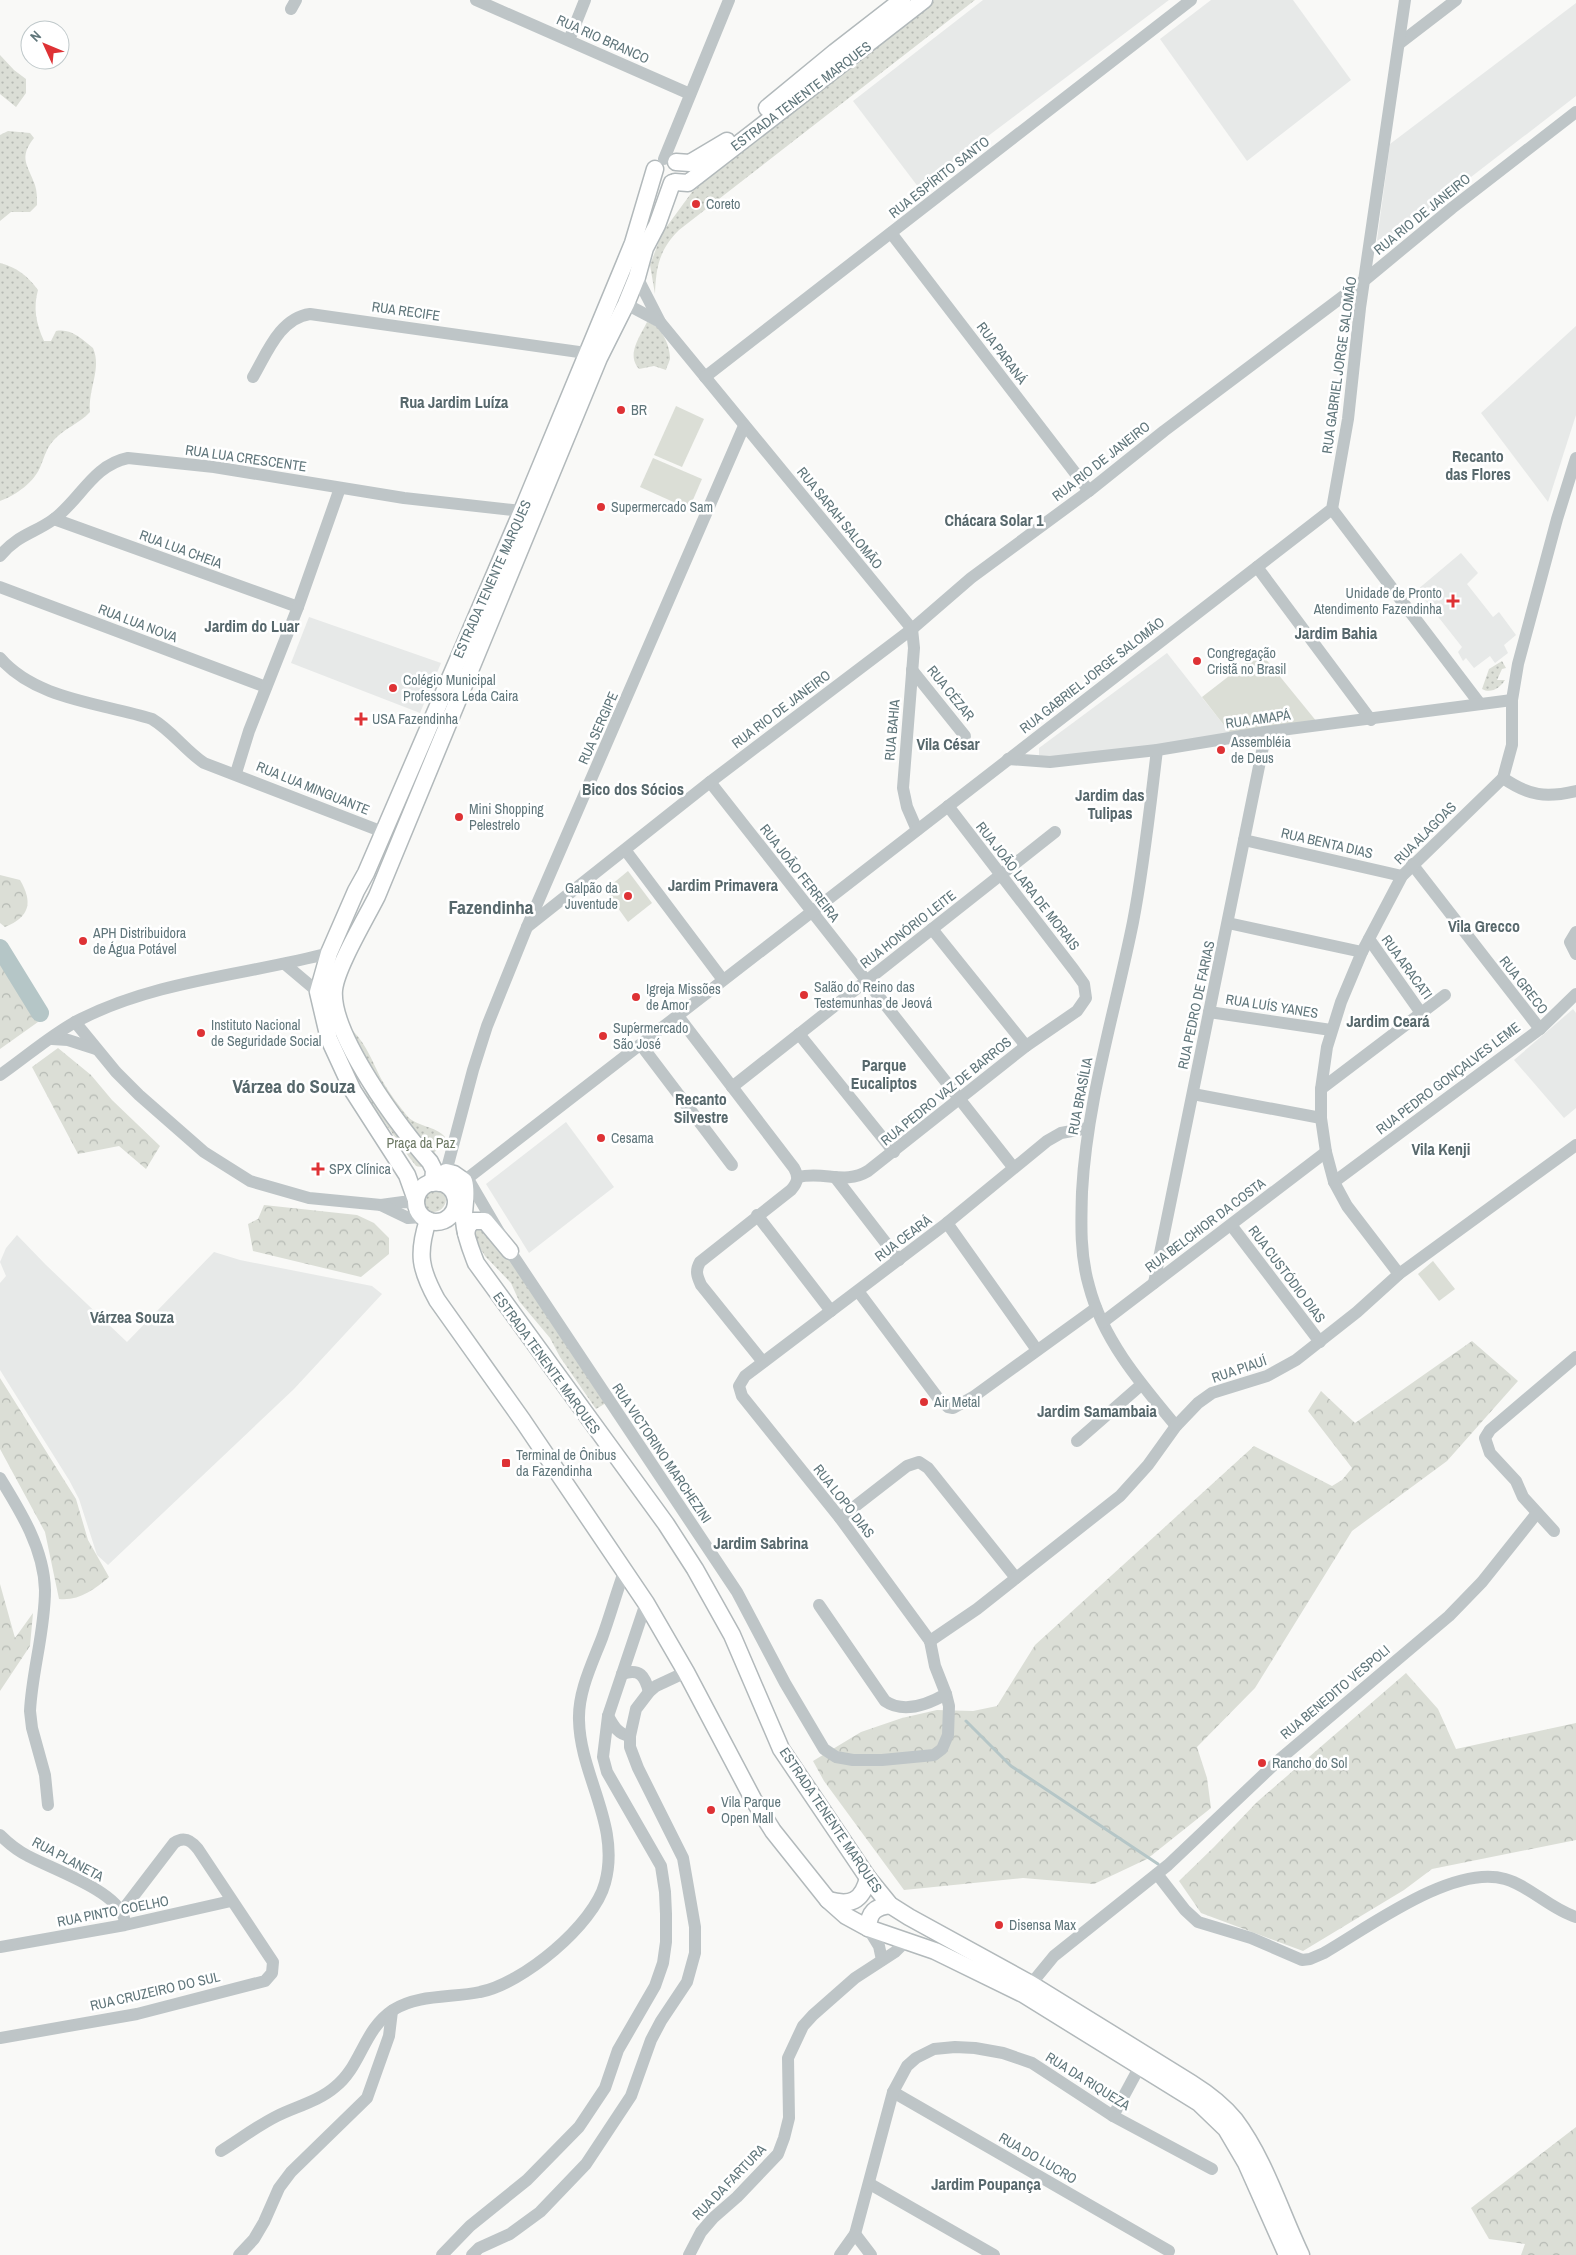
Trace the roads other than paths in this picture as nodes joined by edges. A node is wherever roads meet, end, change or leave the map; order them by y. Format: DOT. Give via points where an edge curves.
graph roads {
  1 [pos="476,0"];
  2 [pos="585,0"];
  3 [pos="728,0"];
  4 [pos="902,0"];
  5 [pos="924,0"];
  6 [pos="1191,0"];
  7 [pos="1405,0"];
  8 [pos="1456,0"];
  9 [pos="568,40"];
  10 [pos="1400,43"];
  11 [pos="690,94"];
  12 [pos="1576,112"];
  13 [pos="667,163"];
  14 [pos="673,182"];
  15 [pos="891,233"];
  16 [pos="624,265"];
  17 [pos="637,277"];
  18 [pos="1366,279"];
  19 [pos="626,304"];
  20 [pos="660,322"];
  21 [pos="586,353"];
  22 [pos="705,377"];
  23 [pos="253,378"];
  24 [pos="744,426"];
  25 [pos="1576,458"];
  26 [pos="340,488"];
  27 [pos="1089,491"];
  28 [pos="1332,509"];
  29 [pos="522,512"];
  30 [pos="54,519"];
  31 [pos="0,556"];
  32 [pos="1257,567"];
  33 [pos="0,587"];
  34 [pos="298,607"];
  35 [pos="912,629"];
  36 [pos="0,658"];
  37 [pos="912,670"];
  38 [pos="266,687"];
  39 [pos="1512,700"];
  40 [pos="1480,704"];
  41 [pos="1371,720"];
  42 [pos="1266,732"];
  43 [pos="965,736"];
  44 [pos="1157,750"];
  45 [pos="1008,759"];
  46 [pos="236,773"];
  47 [pos="1503,778"];
  48 [pos="710,782"];
  49 [pos="1576,791"];
  50 [pos="948,806"];
  51 [pos="917,830"];
  52 [pos="383,832"];
  53 [pos="1055,832"];
  54 [pos="1244,840"];
  55 [pos="626,850"];
  56 [pos="1412,864"];
  57 [pos="1000,875"];
  58 [pos="1402,876"];
  59 [pos="811,912"];
  60 [pos="1228,923"];
  61 [pos="527,927"];
  62 [pos="932,929"];
  63 [pos="1573,937"];
  64 [pos="1368,939"];
  65 [pos="1362,952"];
  66 [pos="329,953"];
  67 [pos="1576,954"];
  68 [pos="286,965"];
  69 [pos="724,980"];
  70 [pos="866,981"];
  71 [pos="1084,984"];
  72 [pos="318,992"];
  73 [pos="1576,994"];
  74 [pos="1445,995"];
  75 [pos="1209,1012"];
  76 [pos="1421,1013"];
  77 [pos="678,1016"];
  78 [pos="75,1022"];
  79 [pos="1540,1029"];
  80 [pos="1331,1030"];
  81 [pos="800,1034"];
  82 [pos="52,1038"];
  83 [pos="641,1044"];
  84 [pos="1026,1046"];
  85 [pos="96,1049"];
  86 [pos="0,1075"];
  87 [pos="732,1087"];
  88 [pos="1321,1088"];
  89 [pos="1193,1094"];
  90 [pos="958,1098"];
  91 [pos="1321,1118"];
  92 [pos="1088,1128"];
  93 [pos="1576,1145"];
  94 [pos="894,1152"];
  95 [pos="1326,1152"];
  96 [pos="732,1165"];
  97 [pos="1013,1167"];
  98 [pos="798,1177"];
  99 [pos="835,1177"];
  100 [pos="439,1179"];
  101 [pos="466,1180"];
  102 [pos="1334,1182"];
  103 [pos="459,1205"];
  104 [pos="421,1210"];
  105 [pos="757,1215"];
  106 [pos="947,1223"];
  107 [pos="1231,1226"];
  108 [pos="466,1233"];
  109 [pos="510,1251"];
  110 [pos="899,1260"];
  111 [pos="1399,1274"];
  112 [pos="1154,1283"];
  113 [pos="858,1291"];
  114 [pos="1096,1308"];
  115 [pos="831,1312"];
  116 [pos="1103,1322"];
  117 [pos="1320,1342"];
  118 [pos="1037,1350"];
  119 [pos="1576,1357"];
  120 [pos="763,1362"];
  121 [pos="740,1380"];
  122 [pos="1141,1385"];
  123 [pos="1176,1426"];
  124 [pos="1077,1441"];
  125 [pos="0,1478"];
  126 [pos="1537,1513"];
  127 [pos="840,1518"];
  128 [pos="1554,1531"];
  129 [pos="624,1572"];
  130 [pos="1016,1578"];
  131 [pos="646,1602"];
  132 [pos="818,1605"];
  133 [pos="930,1641"];
  134 [pos="686,1672"];
  135 [pos="622,1674"];
  136 [pos="649,1692"];
  137 [pos="946,1694"];
  138 [pos="608,1716"];
  139 [pos="630,1736"];
  140 [pos="48,1805"];
  141 [pos="0,1835"];
  142 [pos="1157,1874"];
  143 [pos="868,1878"];
  144 [pos="828,1900"];
  145 [pos="231,1901"];
  146 [pos="890,1905"];
  147 [pos="122,1911"];
  148 [pos="909,1917"];
  149 [pos="1576,1917"];
  150 [pos="125,1925"];
  151 [pos="868,1928"];
  152 [pos="906,1941"];
  153 [pos="0,1947"];
  154 [pos="882,1960"];
  155 [pos="1031,1984"];
  156 [pos="392,2011"];
  157 [pos="0,2038"];
  158 [pos="1140,2066"];
  159 [pos="893,2092"];
  160 [pos="1113,2116"];
  161 [pos="221,2151"];
  162 [pos="1212,2169"];
  163 [pos="870,2184"];
  164 [pos="855,2234"];
  165 [pos="1169,2251"];
  166 [pos="239,2255"];
  167 [pos="442,2255"];
  168 [pos="472,2255"];
  169 [pos="689,2255"];
  170 [pos="840,2255"];
  171 [pos="871,2255"];
  172 [pos="994,2255"];
  173 [pos="1287,2255"];
  174 [pos="1301,2255"];
  1 -- 9 [label="street, RUA RIO BRANCO"];
  2 -- 9 [label="street"];
  3 -- 11 [label="street"];
  4 -- 13 [label="main road, ESTRADA TENENTE MARQUES" via="728,140 690,163"];
  5 -- 14 [label="main road, ESTRADA TENENTE MARQUES" via="688,183"];
  6 -- 15 [label="street, RUA ESPÍRITO SANTO"];
  7 -- 10 [label="street, RUA GABRIEL JORGE SALOMÃO"];
  8 -- 10 [label="street"];
  9 -- 11 [label="street, RUA RIO BRANCO"];
  10 -- 18 [label="street, RUA GABRIEL JORGE SALOMÃO"];
  11 -- 13 [label="street" via="675,130"];
  12 -- 18 [label="street, RUA RIO DE JANEIRO"];
  13 -- 14 [label="main road" via="680,174"];
  13 -- 14 [label="main road" via="656,177 661,182"];
  13 -- 16 [label="main road, ESTRADA TENENTE MARQUES"];
  14 -- 17 [label="main road, ESTRADA TENENTE MARQUES" via="645,248"];
  15 -- 22 [label="street, RUA ESPÍRITO SANTO"];
  15 -- 27 [label="street, RUA PARANÁ"];
  16 -- 19 [label="main road" via="615,295"];
  16 -- 21 [label="main road, ESTRADA TENENTE MARQUES"];
  17 -- 19 [label="main road, ESTRADA TENENTE MARQUES"];
  17 -- 20 [label="street"];
  18 -- 27 [label="street, RUA RIO DE JANEIRO"];
  18 -- 28 [label="street, RUA GABRIEL JORGE SALOMÃO" via="1348,419"];
  19 -- 20 [label="street"];
  19 -- 100 [label="main road, ESTRADA TENENTE MARQUES" via="599,358 381,888 344,959 334,990 338,1013 376,1093 430,1162"];
  20 -- 22 [label="street"];
  21 -- 23 [label="street, RUA RECIFE" via="310,314 294,318 286,325"];
  21 -- 29 [label="main road, ESTRADA TENENTE MARQUES"];
  22 -- 24 [label="street"];
  24 -- 35 [label="street, RUA SARAH SALOMÃO"];
  24 -- 61 [label="street, RUA SERGIPE"];
  25 -- 39 [label="street" via="1518,664"];
  26 -- 29 [label="street, RUA LUA CRESCENTE"];
  26 -- 30 [label="street, RUA LUA CRESCENTE" via="214,467 128,458 103,469"];
  26 -- 34 [label="street, RUA LUA MINGUANTE"];
  27 -- 35 [label="street, RUA RIO DE JANEIRO" via="971,578"];
  28 -- 32 [label="street, RUA GABRIEL JORGE SALOMÃO"];
  28 -- 40 [label="street"];
  29 -- 52 [label="main road, ESTRADA TENENTE MARQUES"];
  30 -- 31 [label="street, RUA LUA CRESCENTE" via="16,540"];
  30 -- 34 [label="street, RUA LUA CHEIA"];
  32 -- 41 [label="street"];
  32 -- 45 [label="street, RUA GABRIEL JORGE SALOMÃO"];
  33 -- 38 [label="street, RUA LUA NOVA"];
  34 -- 38 [label="street, RUA LUA MINGUANTE"];
  35 -- 37 [label="street, RUA BAHIA"];
  35 -- 48 [label="street, RUA RIO DE JANEIRO"];
  36 -- 46 [label="street" via="15,674 39,688 152,719 192,755"];
  37 -- 43 [label="street, RUA CÉZAR"];
  37 -- 51 [label="street, RUA BAHIA" via="903,788 906,807"];
  38 -- 46 [label="street, RUA LUA MINGUANTE"];
  39 -- 40 [label="street, RUA AMAPÁ"];
  39 -- 47 [label="street" via="1512,745"];
  40 -- 41 [label="street, RUA AMAPÁ"];
  41 -- 42 [label="street, RUA AMAPÁ"];
  42 -- 44 [label="street, RUA AMAPÁ"];
  42 -- 54 [label="street, RUA PEDRO DE FARIAS"];
  44 -- 45 [label="street, RUA AMAPÁ" via="1050,762"];
  44 -- 92 [label="street, RUA BRASÍLIA" via="1132,923"];
  45 -- 50 [label="street, RUA GABRIEL JORGE SALOMÃO"];
  46 -- 52 [label="street, RUA LUA MINGUANTE"];
  47 -- 49 [label="street" via="1521,790 1542,795"];
  47 -- 56 [label="street, RUA ALAGOAS"];
  48 -- 55 [label="street, RUA RIO DE JANEIRO"];
  48 -- 59 [label="street, RUA JOÃO FERREIRA"];
  50 -- 51 [label="street, RUA GABRIEL JORGE SALOMÃO"];
  50 -- 57 [label="street, RUA JOÃO LARA DE MORAIS"];
  51 -- 59 [label="street, RUA GABRIEL JORGE SALOMÃO"];
  52 -- 66 [label="main road, ESTRADA TENENTE MARQUES"];
  53 -- 57 [label="street, RUA HONÓRIO LEITE"];
  54 -- 58 [label="street, RUA BENTA DIAS"];
  54 -- 60 [label="street, RUA PEDRO DE FARIAS"];
  55 -- 61 [label="street, RUA RIO DE JANEIRO"];
  55 -- 69 [label="street"];
  56 -- 58 [label="street, RUA ALAGOAS"];
  56 -- 79 [label="street, RUA GRECO"];
  57 -- 62 [label="street, RUA HONÓRIO LEITE"];
  57 -- 71 [label="street, RUA JOÃO LARA DE MORAIS"];
  58 -- 64 [label="street, RUA ALAGOAS"];
  59 -- 69 [label="street, RUA GABRIEL JORGE SALOMÃO"];
  59 -- 70 [label="street, RUA JOÃO FERREIRA"];
  60 -- 65 [label="street"];
  60 -- 75 [label="street, RUA PEDRO DE FARIAS"];
  61 -- 100 [label="street, RUA SERGIPE" via="487,1026"];
  62 -- 70 [label="street, RUA HONÓRIO LEITE"];
  62 -- 84 [label="street"];
  63 -- 67 [label="street"];
  64 -- 65 [label="street, RUA ALAGOAS"];
  64 -- 76 [label="street, RUA ARACATI"];
  65 -- 80 [label="street, RUA ALAGOAS"];
  66 -- 68 [label="street"];
  66 -- 72 [label="main road, ESTRADA TENENTE MARQUES"];
  68 -- 72 [label="street"];
  68 -- 78 [label="street" via="147,993"];
  69 -- 77 [label="street, RUA GABRIEL JORGE SALOMÃO"];
  70 -- 81 [label="street, RUA HONÓRIO LEITE"];
  70 -- 90 [label="street, RUA JOÃO FERREIRA"];
  71 -- 84 [label="street, RUA PEDRO VAZ DE BARROS" via="1083,1005"];
  72 -- 104 [label="main road, ESTRADA TENENTE MARQUES" via="329,1039 346,1077 406,1176"];
  73 -- 79 [label="street, RUA PEDRO GONÇALVES LEME"];
  74 -- 76 [label="street"];
  75 -- 80 [label="street, RUA LUÍS YANES"];
  75 -- 89 [label="street, RUA PEDRO DE FARIAS"];
  76 -- 88 [label="street"];
  77 -- 83 [label="street, RUA GABRIEL JORGE SALOMÃO"];
  77 -- 87 [label="street"];
  78 -- 82 [label="street"];
  78 -- 85 [label="street"];
  79 -- 102 [label="street, RUA PEDRO GONÇALVES LEME"];
  80 -- 88 [label="street, RUA ALAGOAS"];
  81 -- 87 [label="street, RUA HONÓRIO LEITE"];
  81 -- 94 [label="street"];
  82 -- 85 [label="street"];
  82 -- 86 [label="street"];
  83 -- 96 [label="street"];
  83 -- 101 [label="street, RUA GABRIEL JORGE SALOMÃO"];
  84 -- 90 [label="street, RUA PEDRO VAZ DE BARROS"];
  85 -- 104 [label="street" via="140,1095 204,1152 250,1181 309,1198 381,1205 403,1202"];
  87 -- 98 [label="street"];
  88 -- 91 [label="street, RUA ALAGOAS"];
  89 -- 91 [label="street"];
  89 -- 112 [label="street, RUA PEDRO DE FARIAS"];
  90 -- 94 [label="street, RUA PEDRO VAZ DE BARROS"];
  90 -- 97 [label="street, RUA JOÃO FERREIRA"];
  91 -- 95 [label="street, RUA ALAGOAS"];
  92 -- 97 [label="street, RUA CEARÁ" via="1054,1136"];
  92 -- 114 [label="street, RUA BRASÍLIA" via="1081,1245"];
  93 -- 111 [label="street, RUA PIAUÍ"];
  94 -- 99 [label="street, RUA PEDRO VAZ DE BARROS" via="861,1176 849,1179"];
  95 -- 102 [label="street, RUA ALAGOAS"];
  95 -- 107 [label="street, RUA BELCHIOR DA COSTA"];
  97 -- 106 [label="street, RUA CEARÁ"];
  98 -- 99 [label="street, RUA PEDRO VAZ DE BARROS" via="817,1174"];
  98 -- 105 [label="street" via="791,1190"];
  99 -- 110 [label="street"];
  100 -- 101 [label="main road" via="454,1174"];
  100 -- 103 [label="main road, ESTRADA TENENTE MARQUES" via="453,1193"];
  100 -- 104 [label="main road" via="420,1190"];
  101 -- 103 [label="main road, ESTRADA TENENTE MARQUES"];
  101 -- 109 [label="street, RUA VICTORINO MARCHEZINI"];
  102 -- 111 [label="street, RUA ALAGOAS" via="1347,1206"];
  103 -- 104 [label="main road" via="440,1222"];
  103 -- 108 [label="main road, ESTRADA TENENTE MARQUES"];
  104 -- 129 [label="main road" via="422,1264 437,1300"];
  105 -- 115 [label="street"];
  105 -- 120 [label="street" via="696,1268 701,1285"];
  106 -- 110 [label="street, RUA CEARÁ"];
  106 -- 118 [label="street"];
  107 -- 112 [label="street, RUA BELCHIOR DA COSTA"];
  107 -- 117 [label="street, RUA CUSTÓDIO DIAS"];
  108 -- 109 [label="main road" via="471,1222 482,1220 489,1224"];
  108 -- 143 [label="main road, ESTRADA TENENTE MARQUES" via="476,1263 695,1568 732,1635 781,1749"];
  109 -- 137 [label="street, RUA VICTORINO MARCHEZINI" via="733,1585 784,1683 824,1749 836,1757 853,1760 934,1755 942,1749 948,1735 950,1706"];
  110 -- 113 [label="street, RUA CEARÁ"];
  111 -- 117 [label="street, RUA PIAUÍ"];
  112 -- 116 [label="street, RUA BELCHIOR DA COSTA"];
  113 -- 115 [label="street, RUA CEARÁ"];
  113 -- 118 [label="street" via="943,1404 953,1408"];
  114 -- 116 [label="street, RUA BRASÍLIA"];
  114 -- 118 [label="street"];
  115 -- 120 [label="street, RUA CEARÁ"];
  116 -- 122 [label="street, RUA BRASÍLIA"];
  117 -- 123 [label="street, RUA PIAUÍ" via="1267,1376 1212,1393"];
  119 -- 126 [label="street" via="1490,1430 1485,1438 1490,1453 1516,1481 1523,1497"];
  120 -- 121 [label="street, RUA CEARÁ"];
  121 -- 127 [label="street, RUA LOPO DIAS" via="738,1386 742,1396"];
  122 -- 123 [label="street, RUA BRASÍLIA"];
  122 -- 124 [label="street"];
  123 -- 130 [label="street, RUA PIAUÍ" via="1120,1496"];
  125 -- 140 [label="street" via="28,1526 43,1576 44,1604 30,1711 45,1775"];
  126 -- 128 [label="street"];
  126 -- 142 [label="street, RUA BENEDITO VESPOLI" via="1482,1582 1449,1616 1280,1759"];
  127 -- 130 [label="street" via="907,1466 916,1462 924,1464"];
  127 -- 133 [label="street, RUA LOPO DIAS"];
  129 -- 131 [label="main road"];
  129 -- 156 [label="street" via="580,1705 580,1736 607,1826 605,1883 598,1900 588,1916 556,1948 501,1986 411,2002"];
  130 -- 133 [label="street, RUA PIAUÍ"];
  131 -- 134 [label="main road"];
  131 -- 135 [label="street"];
  132 -- 137 [label="street" via="885,1701 908,1709"];
  133 -- 137 [label="street" via="936,1671"];
  134 -- 136 [label="street"];
  134 -- 144 [label="main road" via="753,1799"];
  135 -- 136 [label="street" via="639,1672 645,1677"];
  135 -- 138 [label="street"];
  136 -- 139 [label="street" via="636,1708"];
  138 -- 139 [label="street" via="617,1730"];
  138 -- 167 [label="street" via="603,1757 607,1772 661,1866 666,1906 663,1963 655,1986 618,2050 605,2088 579,2126 527,2180 470,2226"];
  139 -- 168 [label="street" via="630,1747 638,1768 683,1858 695,1927 695,1953 688,1982 651,2040 631,2096 586,2164 540,2212 510,2234"];
  141 -- 147 [label="street, RUA PLANETA" via="27,1856 79,1880"];
  142 -- 149 [label="street" via="1184,1910 1198,1922 1251,1938 1302,1960 1324,1953 1421,1897 1469,1879 1492,1876 1507,1880 1561,1912"];
  142 -- 155 [label="street, RUA BENEDITO VESPOLI" via="1054,1956"];
  143 -- 144 [label="main road" via="866,1888 848,1904"];
  143 -- 146 [label="main road, ESTRADA TENENTE MARQUES"];
  144 -- 151 [label="main road" via="846,1916"];
  145 -- 147 [label="street" via="195,1845 184,1838 177,1841"];
  145 -- 150 [label="street, RUA PINTO COELHO"];
  145 -- 157 [label="street, RUA CRUZEIRO DO SUL" via="273,1962 272,1974 264,1981 137,2014"];
  146 -- 148 [label="main road, ESTRADA TENENTE MARQUES"];
  146 -- 151 [label="main road" via="871,1912"];
  147 -- 150 [label="street"];
  148 -- 152 [label="main road"];
  148 -- 155 [label="main road, ESTRADA TENENTE MARQUES"];
  150 -- 153 [label="street, RUA PINTO COELHO"];
  151 -- 152 [label="main road"];
  151 -- 154 [label="street" via="879,1946"];
  152 -- 154 [label="street, RUA DA FARTURA"];
  152 -- 158 [label="main road" via="944,1955 1024,1994"];
  154 -- 169 [label="street, RUA DA FARTURA" via="842,1989 803,2026 788,2058 788,2118 778,2154 737,2198 713,2218"];
  155 -- 174 [label="main road, ESTRADA TENENTE MARQUES" via="1191,2083 1235,2120 1257,2157"];
  156 -- 161 [label="street" via="370,2032 354,2063 335,2087 274,2117"];
  156 -- 166 [label="street" via="389,2036 367,2098 291,2172 279,2188 254,2239"];
  158 -- 160 [label="street"];
  158 -- 173 [label="main road" via="1199,2103 1226,2129 1246,2163"];
  159 -- 160 [label="street, RUA DA RIQUEZA" via="907,2066 916,2058 934,2049 975,2048 1032,2063"];
  159 -- 163 [label="street, RUA DA RIQUEZA"];
  159 -- 165 [label="street, RUA DO LUCRO"];
  160 -- 162 [label="street, RUA DA RIQUEZA"];
  163 -- 164 [label="street, RUA DA RIQUEZA"];
  163 -- 172 [label="street"];
  164 -- 170 [label="street, RUA DA RIQUEZA"];
  164 -- 171 [label="street"];
}
